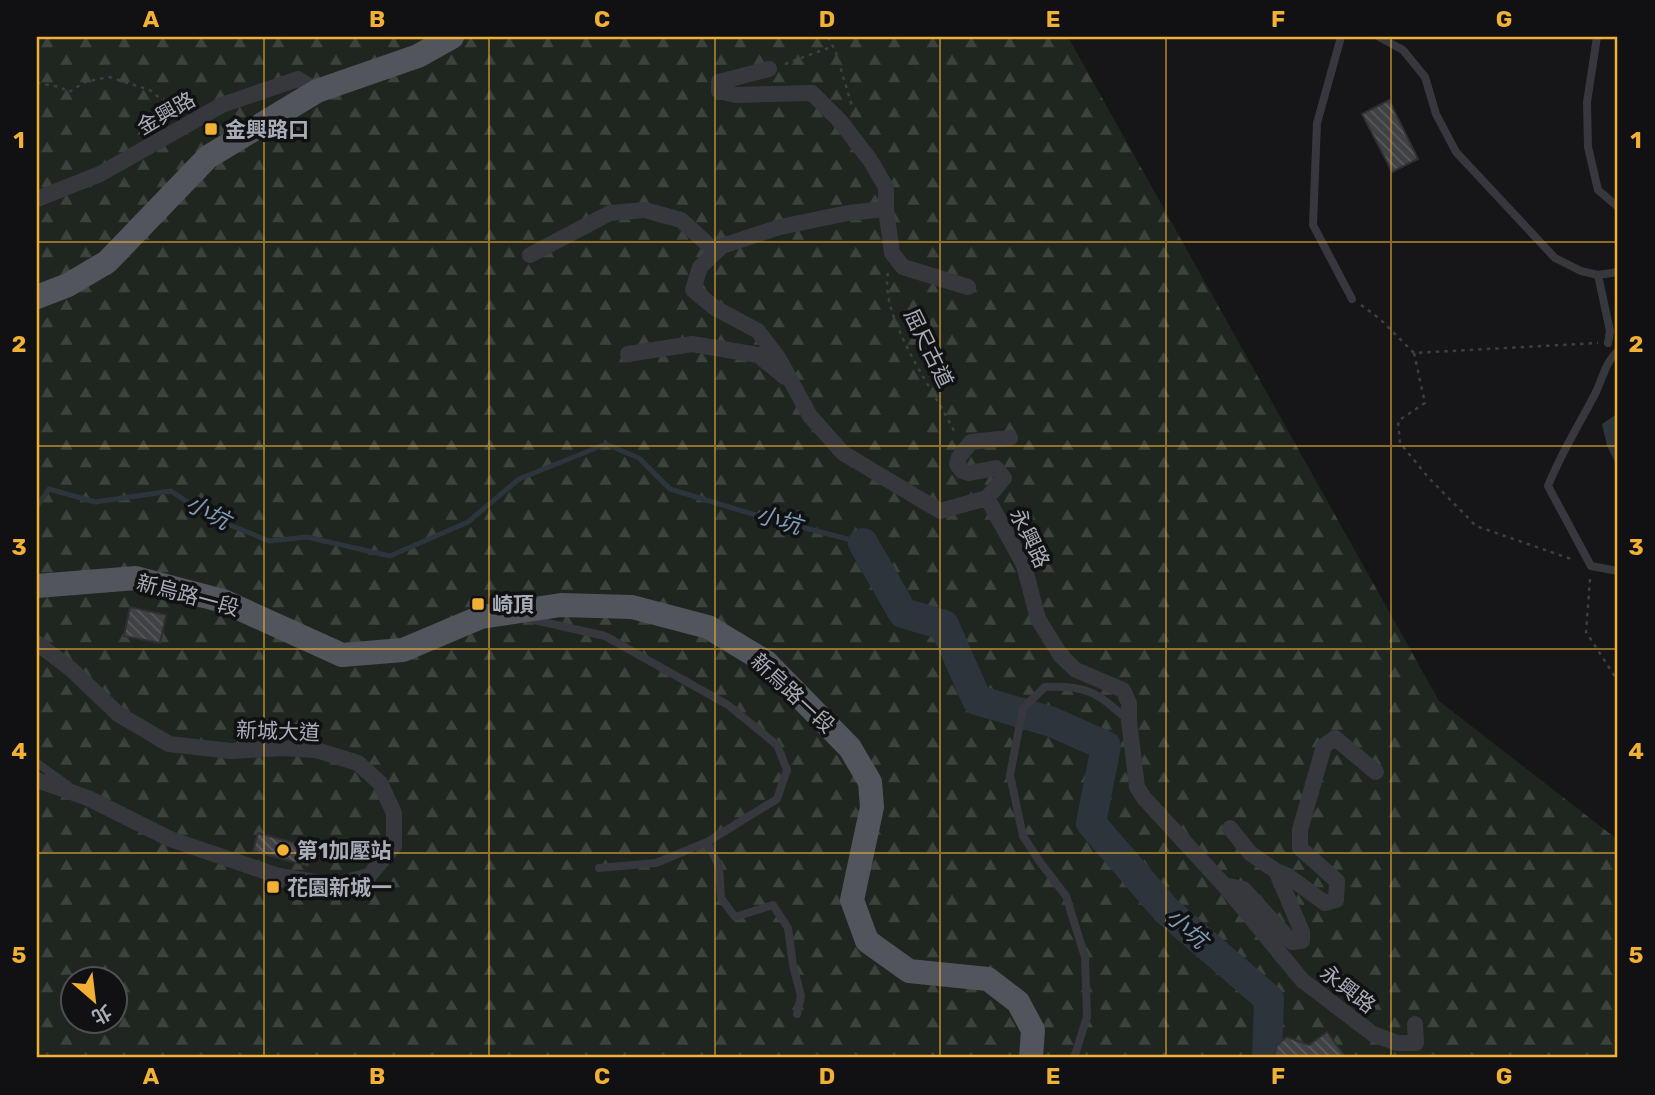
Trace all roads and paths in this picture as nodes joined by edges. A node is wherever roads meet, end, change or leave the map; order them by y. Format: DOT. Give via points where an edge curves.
graph roads {
  1 [pos="452,37"];
  2 [pos="828,37"];
  3 [pos="1341,37"];
  4 [pos="1379,37"];
  5 [pos="1597,37"];
  6 [pos="833,46"];
  7 [pos="769,69"];
  8 [pos="37,83"];
  9 [pos="317,91"];
  10 [pos="187,111"];
  11 [pos="857,121"];
  12 [pos="37,199"];
  13 [pos="1618,207"];
  14 [pos="886,209"];
  15 [pos="715,251"];
  16 [pos="892,253"];
  17 [pos="530,256"];
  18 [pos="1618,272"];
  19 [pos="1598,275"];
  20 [pos="968,287"];
  21 [pos="37,297"];
  22 [pos="1352,299"];
  23 [pos="1608,343"];
  24 [pos="1618,351"];
  25 [pos="1414,353"];
  26 [pos="628,354"];
  27 [pos="790,381"];
  28 [pos="1010,438"];
  29 [pos="964,450"];
  30 [pos="987,498"];
  31 [pos="1591,566"];
  32 [pos="1618,571"];
  33 [pos="37,586"];
  34 [pos="514,612"];
  35 [pos="37,643"];
  36 [pos="1618,676"];
  37 [pos="1129,721"];
  38 [pos="37,763"];
  39 [pos="1376,772"];
  40 [pos="37,780"];
  41 [pos="88,798"];
  42 [pos="1230,828"];
  43 [pos="707,842"];
  44 [pos="599,868"];
  45 [pos="1276,872"];
  46 [pos="1224,885"];
  47 [pos="797,1014"];
  48 [pos="1415,1024"];
  49 [pos="1031,1058"];
  50 [pos="1074,1058"];
  1 -- 9 [label="main road" via="418,56"];
  2 -- 6 [label="path"];
  3 -- 22 [label="lane" via="1317,123 1312,225"];
  4 -- 19 [label="lane" via="1402,50 1425,77 1436,114 1456,152 1555,258"];
  5 -- 13 [label="lane" via="1587,102 1588,147 1598,190"];
  6 -- 7 [label="path"];
  6 -- 11 [label="path"];
  7 -- 14 [label="street" via="719,82 719,91 736,95 812,93 870,160 886,187"];
  8 -- 10 [label="path" via="69,92 85,82 109,77 150,90"];
  9 -- 12 [label="street, 金興路" via="298,79 222,105 100,174"];
  9 -- 21 [label="main road" via="208,157 107,262"];
  14 -- 15 [label="street" via="780,227"];
  14 -- 16 [label="street"];
  15 -- 17 [label="street" via="681,220 645,210 610,213"];
  15 -- 27 [label="street, 永興路" via="700,267 693,290 758,331"];
  16 -- 20 [label="street" via="903,267"];
  16 -- 29 [label="path, 屈尺古道" via="886,280 893,316"];
  18 -- 19 [label="lane"];
  19 -- 23 [label="lane" via="1610,331"];
  22 -- 25 [label="path"];
  23 -- 25 [label="path"];
  24 -- 31 [label="lane" via="1560,454 1548,486"];
  25 -- 31 [label="path" via="1424,403 1398,421 1399,443 1476,526"];
  26 -- 27 [label="street" via="692,344 758,355"];
  27 -- 30 [label="street, 永興路" via="810,416 843,453 906,492 940,511"];
  28 -- 29 [label="street" via="971,442"];
  29 -- 30 [label="street" via="957,464 962,471 996,468 1004,478"];
  30 -- 37 [label="street, 永興路" via="1024,565 1038,619 1061,656 1076,670 1123,690"];
  31 -- 32 [label="lane"];
  31 -- 36 [label="path" via="1586,632"];
  33 -- 34 [label="main road, 新烏路一段" via="136,578 223,601 342,655 403,649 481,617"];
  34 -- 43 [label="lane" via="605,636 728,705 777,745 787,770 777,799"];
  34 -- 49 [label="main road, 新烏路一段" via="561,604 632,607 708,626 766,662 850,748 870,782 873,807 852,900 867,941 909,971 988,979 1017,1002 1033,1030"];
  35 -- 41 [label="street, 新城大道" via="118,714 169,744 231,751 316,750 358,763 380,783 394,813 394,846 369,876 334,885 279,876 170,839"];
  37 -- 46 [label="street, 永興路" via="1137,787"];
  37 -- 50 [label="lane" via="1097,693 1069,686 1045,687 1023,708 1010,775 1023,836 1066,896 1085,957 1087,1017"];
  38 -- 41 [label="lane"];
  39 -- 45 [label="street" via="1335,738 1324,746 1300,830 1300,848 1337,881 1336,900 1325,904"];
  40 -- 41 [label="street, 新城大道"];
  42 -- 45 [label="street" via="1250,853"];
  43 -- 44 [label="lane" via="656,863"];
  43 -- 47 [label="lane" via="719,866 720,898 735,917 773,905 788,928 800,996"];
  45 -- 46 [label="street" via="1302,941 1292,942 1243,888"];
  46 -- 48 [label="street, 永興路" via="1302,980 1373,1034 1397,1043 1416,1042"];
}
